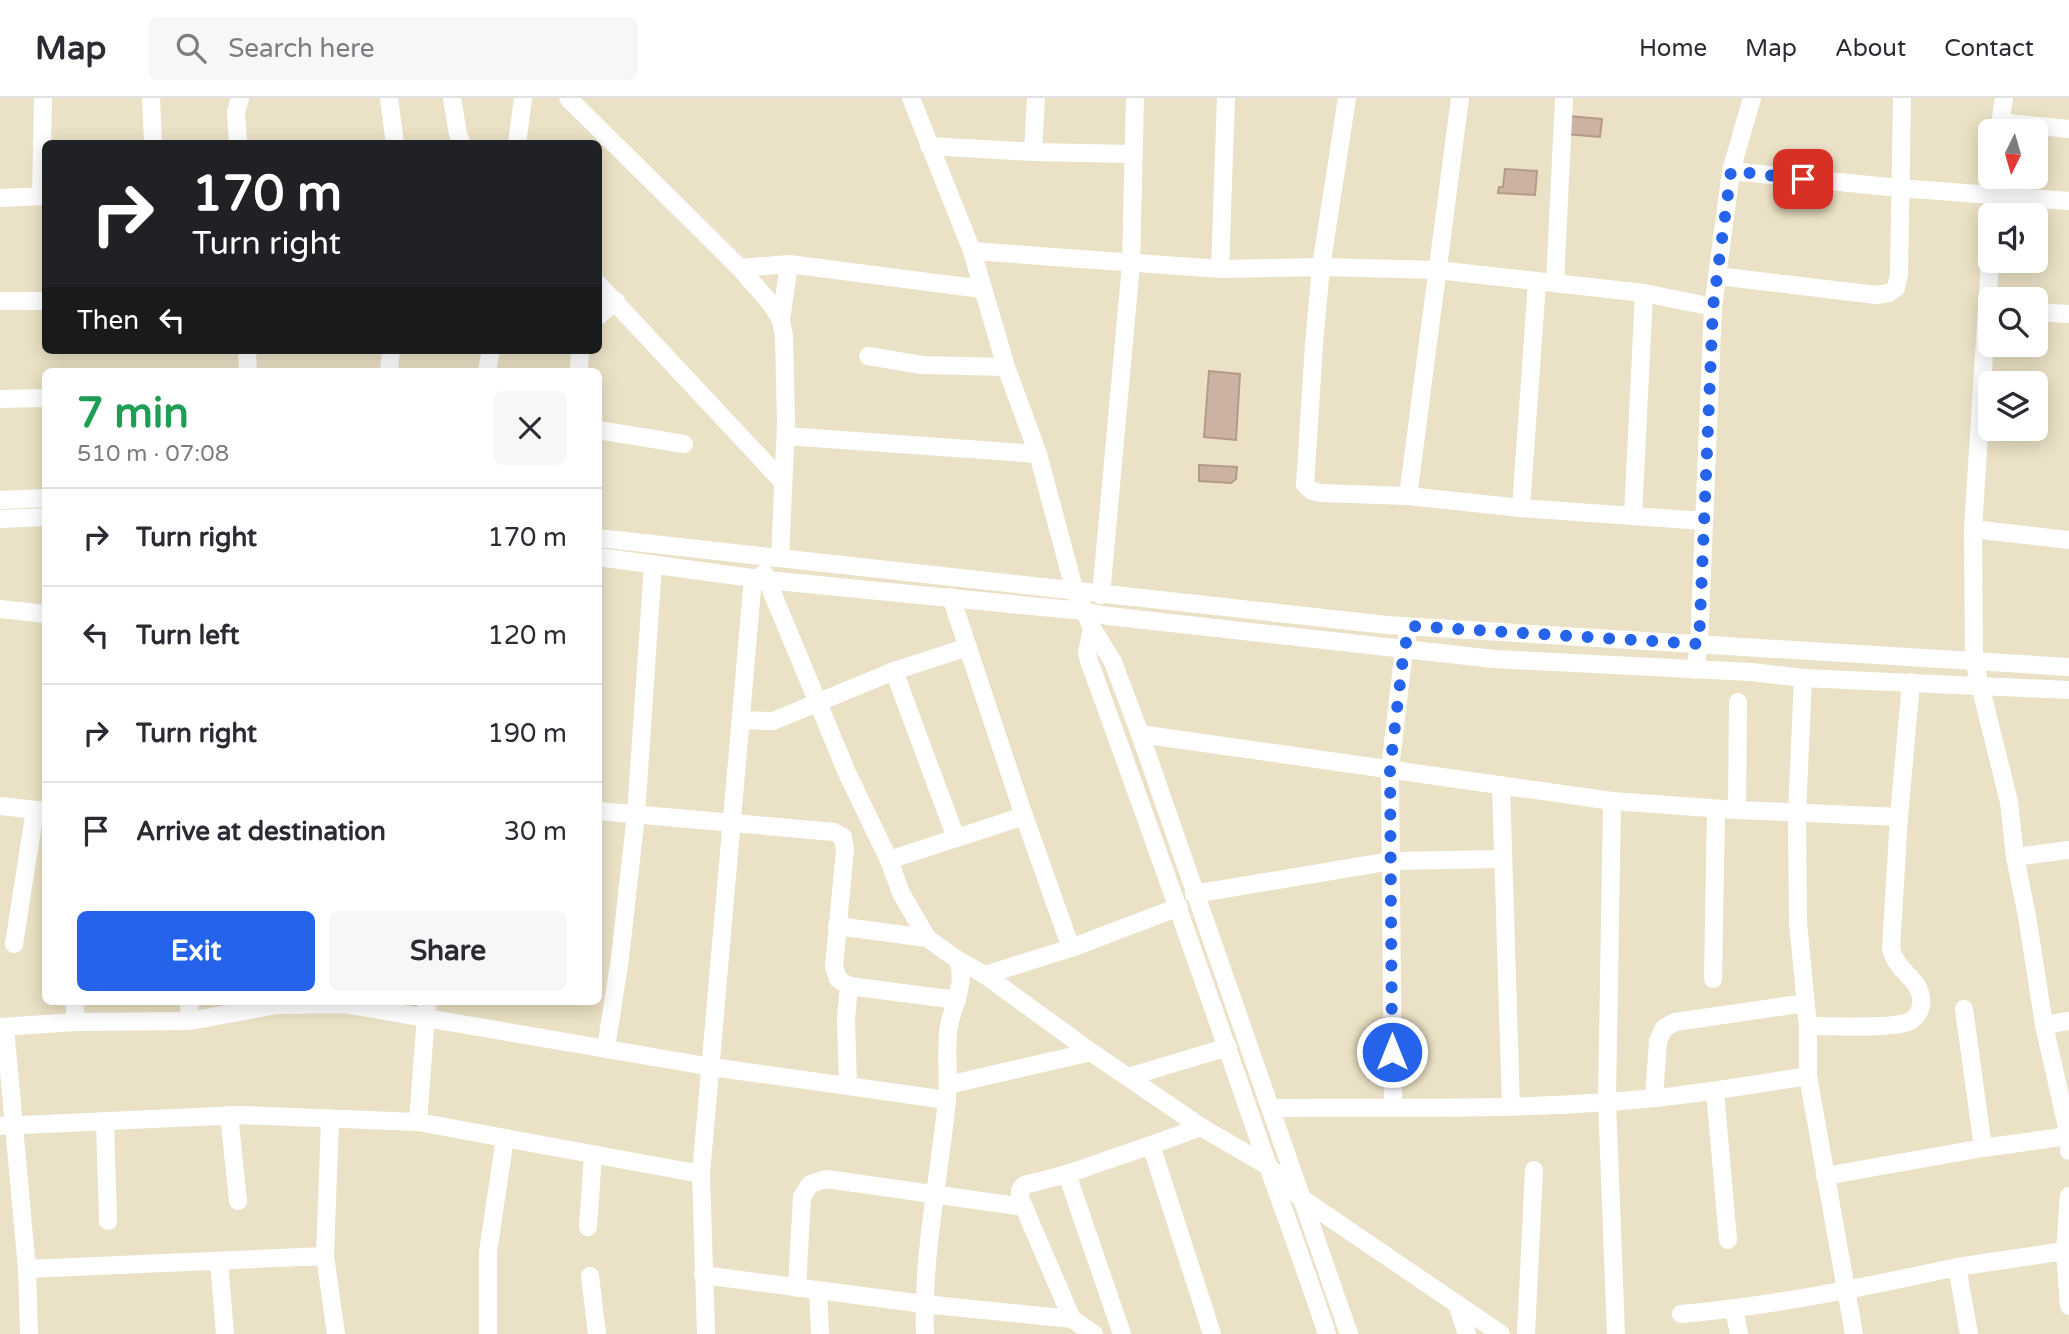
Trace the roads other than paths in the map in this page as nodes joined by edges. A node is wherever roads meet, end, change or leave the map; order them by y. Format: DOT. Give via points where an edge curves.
graph roads {
  1 [pos="43,98"];
  2 [pos="151,98"];
  3 [pos="240,98"];
  4 [pos="389,98"];
  5 [pos="453,98"];
  6 [pos="523,98"];
  7 [pos="568,98"];
  8 [pos="911,98"];
  9 [pos="1036,98"];
  10 [pos="1135,98"];
  11 [pos="1226,98"];
  12 [pos="1347,98"];
  13 [pos="1460,98"];
  14 [pos="1564,98"];
  15 [pos="1752,98"];
  16 [pos="1902,98"];
  17 [pos="2004,98"];
  18 [pos="2001,119"];
  19 [pos="2048,128"];
  20 [pos="2069,129"];
  21 [pos="43,140"];
  22 [pos="153,140"];
  23 [pos="238,140"];
  24 [pos="394,140"];
  25 [pos="460,140"];
  26 [pos="518,140"];
  27 [pos="929,146"];
  28 [pos="1033,152"];
  29 [pos="1133,154"];
  30 [pos="1731,171"];
  31 [pos="1899,188"];
  32 [pos="1993,189"];
  33 [pos="42,196"];
  34 [pos="1993,196"];
  35 [pos="0,198"];
  36 [pos="2069,201"];
  37 [pos="1993,203"];
  38 [pos="972,251"];
  39 [pos="789,264"];
  40 [pos="1131,264"];
  41 [pos="1321,267"];
  42 [pos="740,268"];
  43 [pos="1220,269"];
  44 [pos="1437,270"];
  45 [pos="1718,276"];
  46 [pos="1546,282"];
  47 [pos="602,288"];
  48 [pos="982,289"];
  49 [pos="1644,293"];
  50 [pos="616,300"];
  51 [pos="0,301"];
  52 [pos="42,301"];
  53 [pos="1713,307"];
  54 [pos="602,312"];
  55 [pos="2048,313"];
  56 [pos="2069,314"];
  57 [pos="781,320"];
  58 [pos="868,356"];
  59 [pos="1985,357"];
  60 [pos="1006,366"];
  61 [pos="42,398"];
  62 [pos="0,400"];
  63 [pos="602,431"];
  64 [pos="786,436"];
  65 [pos="684,444"];
  66 [pos="1038,454"];
  67 [pos="783,482"];
  68 [pos="1408,496"];
  69 [pos="42,498"];
  70 [pos="0,500"];
  71 [pos="1521,508"];
  72 [pos="1633,516"];
  73 [pos="42,517"];
  74 [pos="0,519"];
  75 [pos="1704,521"];
  76 [pos="1973,528"];
  77 [pos="602,538"];
  78 [pos="2069,540"];
  79 [pos="757,556"];
  80 [pos="602,558"];
  81 [pos="780,558"];
  82 [pos="653,565"];
  83 [pos="760,579"];
  84 [pos="1075,592"];
  85 [pos="1101,595"];
  86 [pos="951,597"];
  87 [pos="0,609"];
  88 [pos="1083,611"];
  89 [pos="42,614"];
  90 [pos="1411,626"];
  91 [pos="1092,628"];
  92 [pos="1699,644"];
  93 [pos="968,647"];
  94 [pos="1404,649"];
  95 [pos="1974,661"];
  96 [pos="2069,667"];
  97 [pos="1695,670"];
  98 [pos="894,671"];
  99 [pos="1803,678"];
  100 [pos="1911,682"];
  101 [pos="1979,686"];
  102 [pos="2069,690"];
  103 [pos="816,702"];
  104 [pos="1738,702"];
  105 [pos="741,720"];
  106 [pos="1140,734"];
  107 [pos="1390,769"];
  108 [pos="1501,785"];
  109 [pos="1612,801"];
  110 [pos="0,806"];
  111 [pos="1716,809"];
  112 [pos="40,810"];
  113 [pos="1737,810"];
  114 [pos="602,811"];
  115 [pos="1797,814"];
  116 [pos="636,815"];
  117 [pos="1024,816"];
  118 [pos="1899,817"];
  119 [pos="730,823"];
  120 [pos="956,838"];
  121 [pos="2069,850"];
  122 [pos="2015,857"];
  123 [pos="1503,859"];
  124 [pos="889,860"];
  125 [pos="1391,861"];
  126 [pos="1194,894"];
  127 [pos="1179,907"];
  128 [pos="837,926"];
  129 [pos="927,938"];
  130 [pos="14,944"];
  131 [pos="1071,948"];
  132 [pos="958,960"];
  133 [pos="985,975"];
  134 [pos="1713,979"];
  135 [pos="849,986"];
  136 [pos="957,1000"];
  137 [pos="1806,1003"];
  138 [pos="74,1005"];
  139 [pos="189,1005"];
  140 [pos="266,1005"];
  141 [pos="360,1005"];
  142 [pos="426,1009"];
  143 [pos="1964,1009"];
  144 [pos="190,1021"];
  145 [pos="2069,1021"];
  146 [pos="76,1022"];
  147 [pos="1808,1026"];
  148 [pos="2045,1026"];
  149 [pos="3,1027"];
  150 [pos="1228,1047"];
  151 [pos="606,1048"];
  152 [pos="1091,1052"];
  153 [pos="712,1066"];
  154 [pos="1808,1076"];
  155 [pos="1129,1077"];
  156 [pos="848,1086"];
  157 [pos="1715,1091"];
  158 [pos="947,1093"];
  159 [pos="1654,1098"];
  160 [pos="1607,1101"];
  161 [pos="1511,1106"];
  162 [pos="1393,1107"];
  163 [pos="1270,1108"];
  164 [pos="229,1115"];
  165 [pos="330,1118"];
  166 [pos="105,1121"];
  167 [pos="418,1122"];
  168 [pos="7,1126"];
  169 [pos="1201,1128"];
  170 [pos="2069,1136"];
  171 [pos="505,1139"];
  172 [pos="1151,1145"];
  173 [pos="1983,1148"];
  174 [pos="2069,1151"];
  175 [pos="593,1155"];
  176 [pos="1268,1166"];
  177 [pos="1534,1170"];
  178 [pos="701,1174"];
  179 [pos="1067,1174"];
  180 [pos="1825,1176"];
  181 [pos="933,1195"];
  182 [pos="2069,1196"];
  183 [pos="1301,1198"];
  184 [pos="239,1200"];
  185 [pos="1024,1207"];
  186 [pos="108,1221"];
  187 [pos="588,1227"];
  188 [pos="1728,1240"];
  189 [pos="2065,1251"];
  190 [pos="325,1256"];
  191 [pos="219,1261"];
  192 [pos="1957,1267"];
  193 [pos="27,1269"];
  194 [pos="703,1275"];
  195 [pos="590,1276"];
  196 [pos="797,1288"];
  197 [pos="818,1290"];
  198 [pos="1847,1291"];
  199 [pos="924,1304"];
  200 [pos="1457,1304"];
  201 [pos="2069,1306"];
  202 [pos="1734,1309"];
  203 [pos="1681,1314"];
  204 [pos="1072,1319"];
  205 [pos="29,1334"];
  206 [pos="225,1334"];
  207 [pos="336,1334"];
  208 [pos="488,1334"];
  209 [pos="597,1334"];
  210 [pos="706,1334"];
  211 [pos="820,1334"];
  212 [pos="925,1334"];
  213 [pos="1094,1334"];
  214 [pos="1122,1334"];
  215 [pos="1212,1334"];
  216 [pos="1327,1334"];
  217 [pos="1349,1334"];
  218 [pos="1467,1334"];
  219 [pos="1501,1334"];
  220 [pos="1526,1334"];
  221 [pos="1616,1334"];
  222 [pos="1739,1334"];
  223 [pos="1854,1334"];
  224 [pos="1969,1334"];
  1 -- 21 [label="street"];
  2 -- 22 [label="street"];
  3 -- 23 [label="street"];
  4 -- 24 [label="street"];
  5 -- 25 [label="street"];
  6 -- 26 [label="street"];
  7 -- 42 [label="street"];
  8 -- 27 [label="street"];
  9 -- 28 [label="street"];
  10 -- 29 [label="street"];
  11 -- 43 [label="street"];
  12 -- 41 [label="street"];
  13 -- 44 [label="street"];
  14 -- 46 [label="street"];
  15 -- 30 [label="street"];
  16 -- 31 [label="street"];
  17 -- 18 [label="street"];
  19 -- 20 [label="street"];
  27 -- 28 [label="street"];
  27 -- 38 [label="street"];
  28 -- 29 [label="street"];
  29 -- 40 [label="street"];
  30 -- 31 [label="street"];
  30 -- 45 [label="street"];
  31 -- 34 [label="street"];
  31 -- 45 [label="street" via="1899,274 1896,288 1889,293"];
  32 -- 34 [label="street"];
  33 -- 35 [label="street"];
  34 -- 36 [label="street"];
  34 -- 37 [label="street"];
  38 -- 40 [label="street"];
  38 -- 48 [label="street"];
  39 -- 42 [label="street"];
  39 -- 48 [label="street"];
  39 -- 57 [label="street"];
  40 -- 43 [label="street"];
  40 -- 85 [label="street"];
  41 -- 43 [label="street"];
  41 -- 44 [label="street"];
  41 -- 68 [label="street" via="1305,485 1321,493"];
  42 -- 57 [label="street"];
  44 -- 46 [label="street"];
  44 -- 68 [label="street"];
  45 -- 53 [label="street"];
  46 -- 49 [label="street"];
  46 -- 71 [label="street"];
  47 -- 50 [label="street"];
  48 -- 60 [label="street"];
  49 -- 53 [label="street"];
  49 -- 72 [label="street"];
  50 -- 54 [label="street"];
  50 -- 67 [label="street"];
  51 -- 52 [label="street"];
  53 -- 75 [label="street"];
  55 -- 56 [label="street"];
  57 -- 64 [label="street"];
  58 -- 60 [label="street" via="922,365"];
  59 -- 76 [label="street"];
  60 -- 66 [label="street"];
  61 -- 62 [label="street"];
  63 -- 65 [label="street"];
  64 -- 66 [label="street"];
  64 -- 67 [label="street"];
  66 -- 84 [label="street"];
  67 -- 81 [label="street"];
  68 -- 71 [label="street"];
  69 -- 70 [label="street"];
  71 -- 72 [label="street"];
  72 -- 75 [label="street"];
  73 -- 74 [label="street"];
  75 -- 92 [label="street"];
  76 -- 78 [label="street"];
  76 -- 95 [label="street"];
  77 -- 79 [label="street"];
  79 -- 81 [label="street"];
  79 -- 83 [label="street"];
  80 -- 82 [label="street"];
  81 -- 84 [label="street"];
  82 -- 83 [label="street"];
  82 -- 116 [label="street"];
  83 -- 86 [label="street"];
  83 -- 103 [label="street"];
  83 -- 105 [label="street"];
  84 -- 85 [label="street"];
  84 -- 88 [label="street"];
  85 -- 90 [label="street"];
  86 -- 88 [label="street"];
  86 -- 93 [label="street"];
  87 -- 89 [label="street"];
  88 -- 91 [label="street"];
  88 -- 94 [label="street"];
  90 -- 92 [label="street"];
  90 -- 94 [label="street"];
  91 -- 106 [label="street" via="1113,662"];
  91 -- 127 [label="street" via="1089,661"];
  92 -- 95 [label="street"];
  92 -- 97 [label="street"];
  93 -- 98 [label="street"];
  93 -- 117 [label="street"];
  94 -- 97 [label="street"];
  94 -- 107 [label="street"];
  95 -- 96 [label="street"];
  95 -- 101 [label="street"];
  97 -- 99 [label="street"];
  98 -- 103 [label="street"];
  98 -- 120 [label="street"];
  99 -- 100 [label="street"];
  99 -- 115 [label="street"];
  100 -- 101 [label="street"];
  100 -- 118 [label="street"];
  101 -- 102 [label="street"];
  101 -- 122 [label="street" via="2009,802"];
  103 -- 105 [label="street" via="772,722"];
  103 -- 124 [label="street"];
  104 -- 113 [label="street"];
  105 -- 119 [label="street"];
  106 -- 107 [label="street"];
  106 -- 126 [label="street"];
  107 -- 108 [label="street"];
  107 -- 125 [label="street"];
  108 -- 109 [label="street"];
  108 -- 123 [label="street"];
  109 -- 111 [label="street"];
  109 -- 160 [label="street"];
  110 -- 112 [label="street"];
  111 -- 113 [label="street"];
  111 -- 134 [label="street"];
  112 -- 130 [label="street"];
  113 -- 115 [label="street"];
  114 -- 116 [label="street"];
  115 -- 118 [label="street"];
  115 -- 137 [label="street" via="1798,923"];
  116 -- 119 [label="street"];
  116 -- 151 [label="street"];
  117 -- 120 [label="street"];
  117 -- 131 [label="street"];
  118 -- 147 [label="street" via="1892,949 1897,963 1917,984 1922,1005 1909,1022"];
  119 -- 128 [label="street" via="812,829 843,837"];
  119 -- 153 [label="street"];
  120 -- 124 [label="street"];
  121 -- 122 [label="street"];
  122 -- 148 [label="street"];
  123 -- 125 [label="street"];
  123 -- 161 [label="street"];
  124 -- 129 [label="street" via="901,893"];
  125 -- 126 [label="street"];
  125 -- 162 [label="street"];
  126 -- 163 [label="street"];
  127 -- 131 [label="street"];
  127 -- 150 [label="street"];
  128 -- 129 [label="street"];
  128 -- 135 [label="street" via="834,966 838,979"];
  129 -- 132 [label="street"];
  131 -- 133 [label="street"];
  132 -- 133 [label="street"];
  132 -- 136 [label="street" via="962,979"];
  133 -- 152 [label="street"];
  135 -- 136 [label="street"];
  135 -- 156 [label="street"];
  136 -- 158 [label="street" via="950,1016"];
  137 -- 147 [label="street"];
  137 -- 159 [label="street" via="1675,1022 1664,1028 1658,1041"];
  138 -- 146 [label="street"];
  139 -- 144 [label="street"];
  140 -- 144 [label="street"];
  141 -- 142 [label="street"];
  142 -- 151 [label="street"];
  142 -- 167 [label="street"];
  143 -- 173 [label="street"];
  144 -- 146 [label="street"];
  145 -- 148 [label="street"];
  146 -- 149 [label="street"];
  147 -- 154 [label="street"];
  148 -- 170 [label="street"];
  149 -- 168 [label="street"];
  150 -- 155 [label="street"];
  150 -- 176 [label="street"];
  151 -- 153 [label="street"];
  152 -- 155 [label="street"];
  152 -- 158 [label="street"];
  153 -- 156 [label="street"];
  153 -- 178 [label="street"];
  154 -- 157 [label="street"];
  154 -- 180 [label="street"];
  155 -- 169 [label="street"];
  156 -- 158 [label="street"];
  157 -- 159 [label="street"];
  157 -- 188 [label="street"];
  158 -- 181 [label="street"];
  159 -- 160 [label="street"];
  160 -- 161 [label="street"];
  160 -- 221 [label="street"];
  161 -- 162 [label="street"];
  162 -- 163 [label="street"];
  163 -- 183 [label="street"];
  164 -- 165 [label="street"];
  164 -- 166 [label="street"];
  164 -- 184 [label="street"];
  165 -- 167 [label="street"];
  165 -- 190 [label="street"];
  166 -- 168 [label="street"];
  166 -- 186 [label="street"];
  167 -- 171 [label="street"];
  168 -- 193 [label="street"];
  169 -- 172 [label="street"];
  169 -- 176 [label="street"];
  170 -- 173 [label="street"];
  170 -- 174 [label="street"];
  171 -- 175 [label="street"];
  171 -- 208 [label="street" via="488,1252"];
  172 -- 179 [label="street"];
  172 -- 215 [label="street"];
  173 -- 180 [label="street"];
  175 -- 178 [label="street"];
  175 -- 187 [label="street"];
  176 -- 183 [label="street"];
  176 -- 216 [label="street"];
  177 -- 220 [label="street"];
  178 -- 194 [label="street"];
  179 -- 185 [label="street" via="1024,1185 1020,1190"];
  179 -- 214 [label="street"];
  180 -- 198 [label="street"];
  181 -- 185 [label="street"];
  181 -- 196 [label="street" via="826,1179 810,1184 802,1198"];
  181 -- 199 [label="street"];
  182 -- 189 [label="street"];
  183 -- 200 [label="street"];
  183 -- 217 [label="street"];
  185 -- 204 [label="street"];
  189 -- 192 [label="street"];
  189 -- 201 [label="street"];
  190 -- 191 [label="street"];
  190 -- 207 [label="street"];
  191 -- 193 [label="street"];
  191 -- 206 [label="street"];
  192 -- 198 [label="street"];
  192 -- 224 [label="street"];
  193 -- 205 [label="street"];
  194 -- 196 [label="street"];
  194 -- 210 [label="street"];
  195 -- 209 [label="street"];
  196 -- 197 [label="street"];
  197 -- 199 [label="street"];
  197 -- 211 [label="street"];
  198 -- 202 [label="street"];
  198 -- 223 [label="street"];
  199 -- 204 [label="street"];
  199 -- 212 [label="street"];
  200 -- 218 [label="street"];
  200 -- 219 [label="street"];
  202 -- 203 [label="street"];
  202 -- 222 [label="street"];
  204 -- 213 [label="street"];
}
